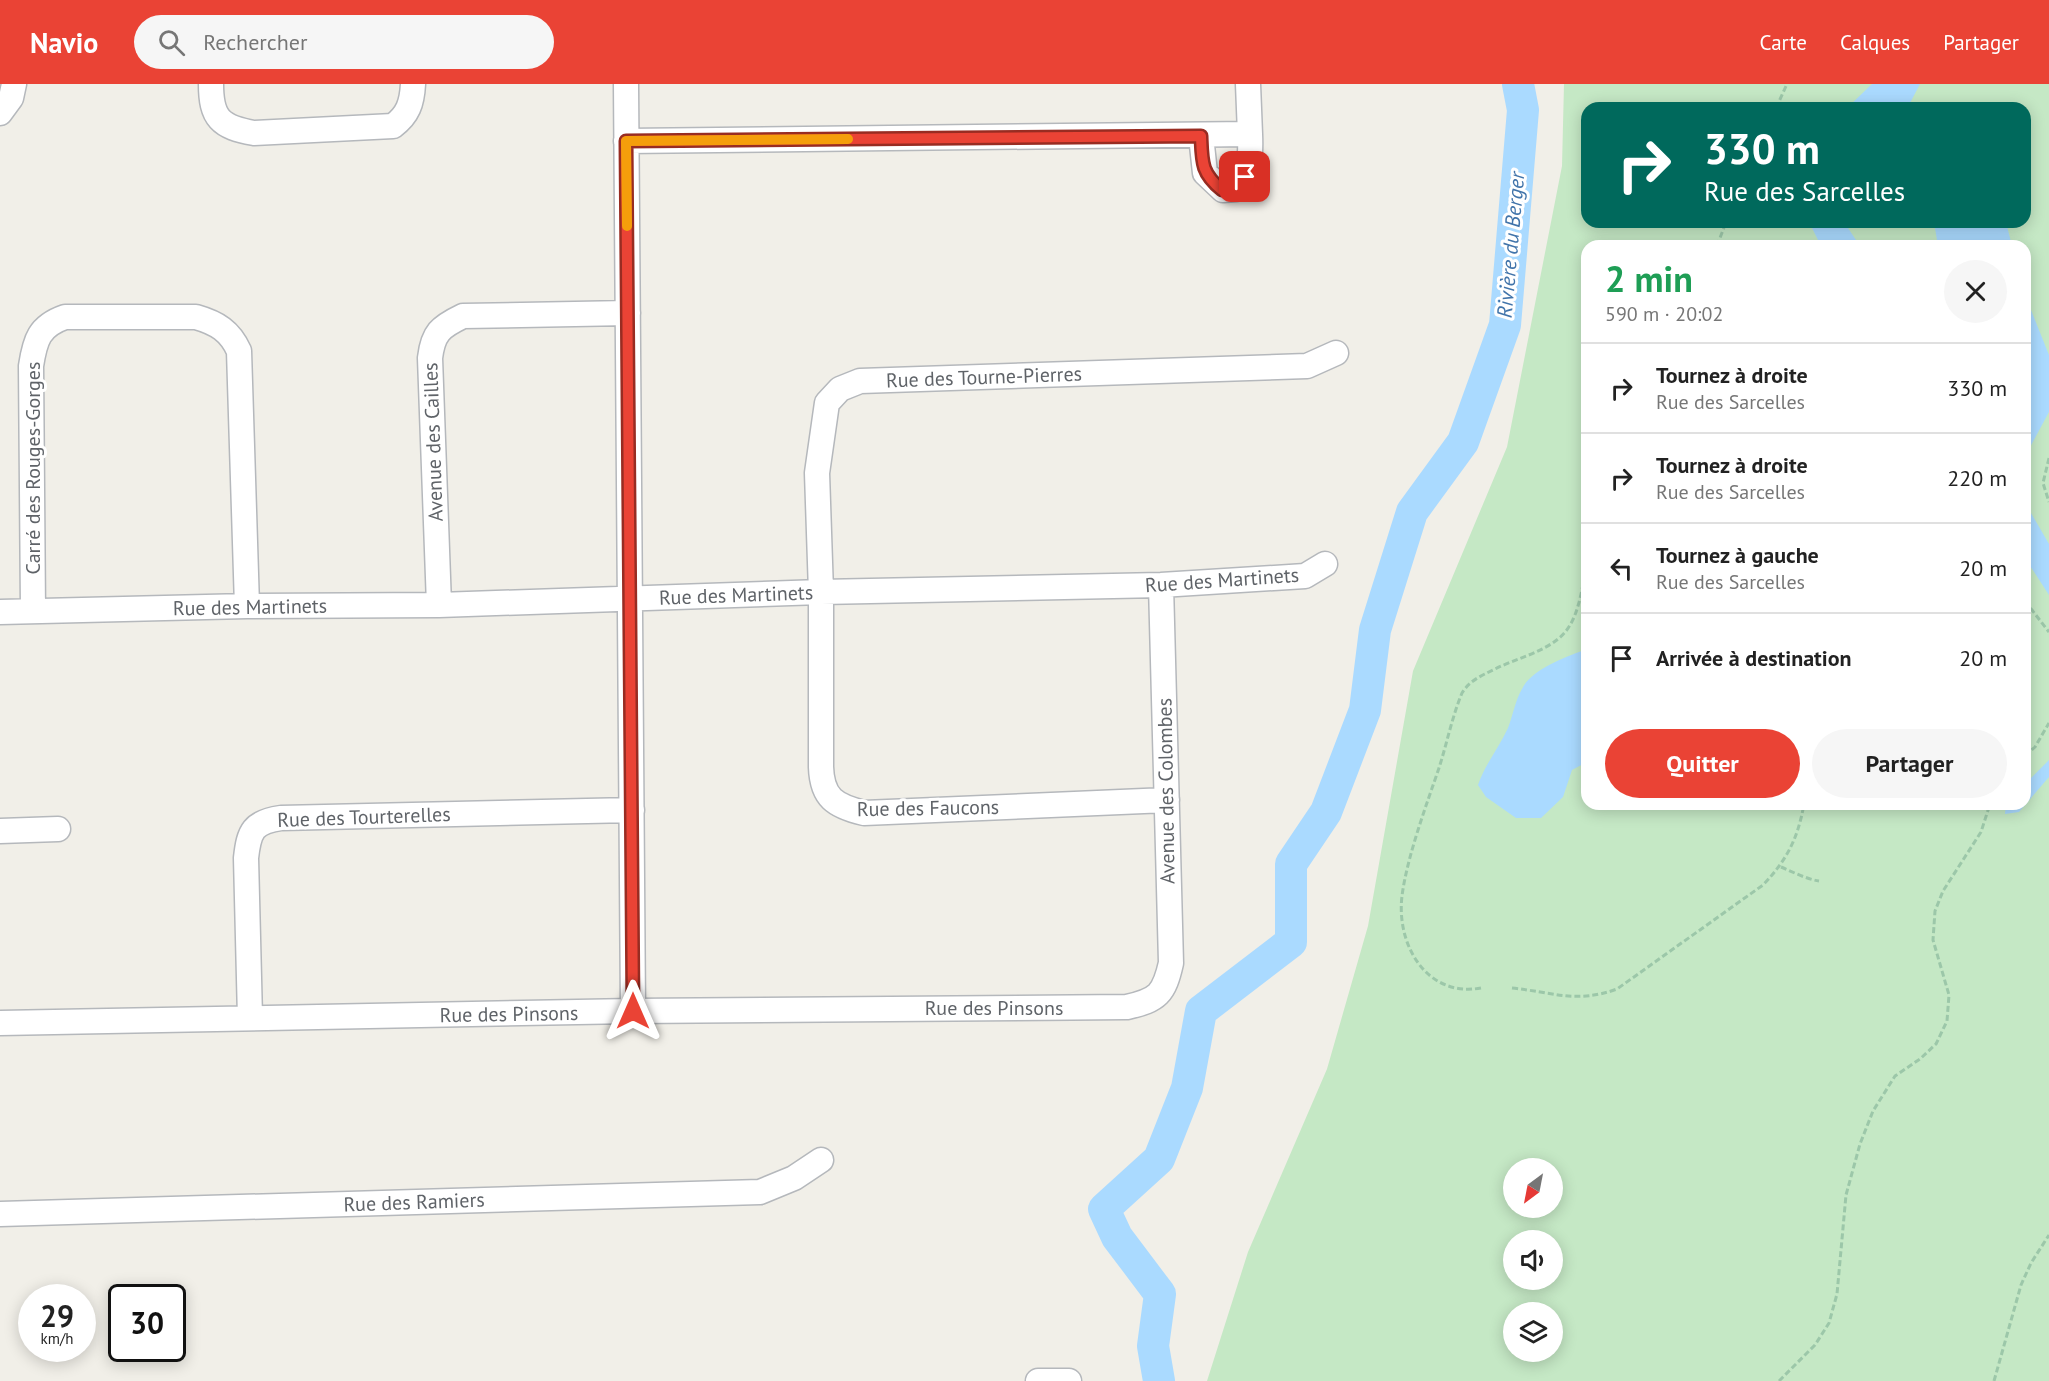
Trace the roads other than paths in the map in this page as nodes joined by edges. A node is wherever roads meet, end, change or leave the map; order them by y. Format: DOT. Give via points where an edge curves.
graph roads {
  1 [pos="14,84"];
  2 [pos="211,84"];
  3 [pos="413,84"];
  4 [pos="626,84"];
  5 [pos="1248,84"];
  6 [pos="0,113"];
  7 [pos="1250,134"];
  8 [pos="1201,136"];
  9 [pos="626,141"];
  10 [pos="628,313"];
  11 [pos="1336,353"];
  12 [pos="1325,564"];
  13 [pos="1161,585"];
  14 [pos="821,592"];
  15 [pos="630,598"];
  16 [pos="439,605"];
  17 [pos="247,606"];
  18 [pos="33,611"];
  19 [pos="0,612"];
  20 [pos="1167,800"];
  21 [pos="632,810"];
  22 [pos="58,829"];
  23 [pos="0,831"];
  24 [pos="1158,995"];
  25 [pos="633,1011"];
  26 [pos="250,1018"];
  27 [pos="0,1023"];
  28 [pos="821,1160"];
  29 [pos="0,1214"];
  30 [pos="1038,1381"];
  31 [pos="1069,1381"];
  1 -- 6 [label="street" via="11,98"];
  2 -- 3 [label="street" via="213,106 219,118 237,130 254,133 393,126 404,118"];
  4 -- 9 [label="street"];
  5 -- 7 [label="street"];
  7 -- 8 [label="street"];
  7 -- 8 [label="street" via="1251,160 1245,177 1236,189 1222,190 1205,173"];
  8 -- 9 [label="street"];
  9 -- 10 [label="street"];
  10 -- 15 [label="street"];
  10 -- 16 [label="street, Avenue des Cailles" via="463,316 447,323 436,334 430,358"];
  11 -- 14 [label="street, Rue des Tourne-Pierres" via="1307,366 860,381 840,389 827,403 817,473"];
  12 -- 13 [label="street, Rue des Martinets" via="1305,576"];
  13 -- 14 [label="street, Rue des Martinets"];
  13 -- 20 [label="street, Avenue des Colombes"];
  14 -- 15 [label="street, Rue des Martinets"];
  14 -- 20 [label="street, Rue des Faucons" via="822,781 829,797 844,808 864,813"];
  15 -- 16 [label="street, Rue des Martinets"];
  15 -- 21 [label="street"];
  16 -- 17 [label="street, Rue des Martinets"];
  17 -- 18 [label="street, Rue des Martinets"];
  17 -- 18 [label="street, Carré des Rouges-Gorges" via="239,351 233,338 212,322 196,317 64,316 50,322 40,333 30,366"];
  18 -- 19 [label="street, Rue des Martinets"];
  20 -- 24 [label="street, Avenue des Colombes" via="1171,963"];
  21 -- 25 [label="street"];
  21 -- 26 [label="street, Rue des Tourterelles" via="266,820 254,827 246,858"];
  22 -- 23 [label="street"];
  24 -- 25 [label="street, Rue des Pinsons" via="1146,1003 1127,1007"];
  25 -- 26 [label="street, Rue des Pinsons"];
  26 -- 27 [label="street, Rue des Pinsons"];
  28 -- 29 [label="street, Rue des Ramiers" via="794,1178 760,1192"];
  30 -- 31 [label="street"];
}
